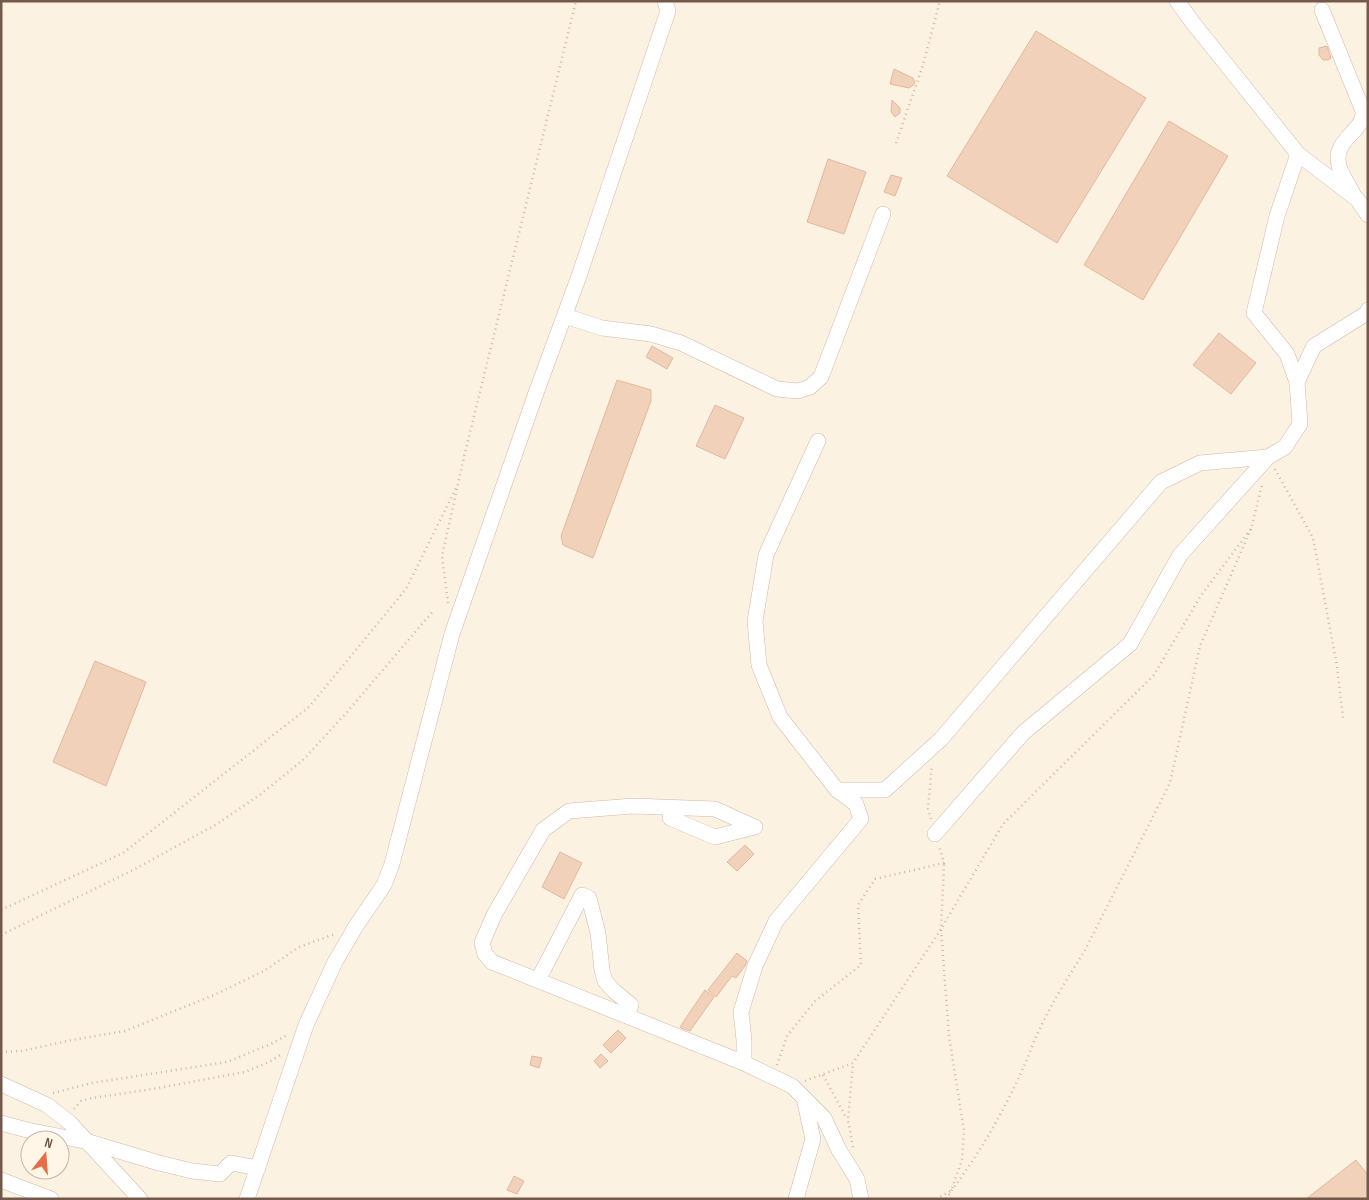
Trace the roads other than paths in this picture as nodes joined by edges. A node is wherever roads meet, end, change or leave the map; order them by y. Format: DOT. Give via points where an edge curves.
graph roads {
  1 [pos="665,1"];
  2 [pos="1177,1"];
  3 [pos="1322,10"];
  4 [pos="1298,154"];
  5 [pos="1357,199"];
  6 [pos="882,214"];
  7 [pos="1368,215"];
  8 [pos="1367,313"];
  9 [pos="565,316"];
  10 [pos="1297,382"];
  11 [pos="818,441"];
  12 [pos="1268,456"];
  13 [pos="837,790"];
  14 [pos="670,818"];
  15 [pos="935,834"];
  16 [pos="538,980"];
  17 [pos="627,1016"];
  18 [pos="744,1063"];
  19 [pos="1,1084"];
  20 [pos="804,1098"];
  21 [pos="1,1123"];
  22 [pos="89,1142"];
  23 [pos="258,1168"];
  24 [pos="1,1180"];
  25 [pos="51,1199"];
  26 [pos="140,1199"];
  27 [pos="247,1199"];
  28 [pos="796,1199"];
  29 [pos="861,1199"];
  1 -- 9 [label="street" via="668,11"];
  2 -- 4 [label="street"];
  3 -- 5 [label="street" via="1363,116 1338,155 1339,167"];
  4 -- 5 [label="street"];
  4 -- 10 [label="street" via="1277,216 1254,313 1287,354"];
  5 -- 7 [label="street"];
  6 -- 9 [label="street" via="821,377 810,387 798,391 777,389 673,341 651,334 602,328"];
  8 -- 10 [label="street" via="1314,346"];
  9 -- 23 [label="street" via="452,634 392,864 384,884 335,962 306,1025"];
  10 -- 12 [label="street" via="1300,424 1285,447"];
  11 -- 13 [label="street" via="766,555 755,621 759,665 780,717"];
  12 -- 13 [label="street" via="1200,463 1161,482 933,746 885,790"];
  12 -- 15 [label="street" via="1180,555 1130,644 1023,732"];
  13 -- 18 [label="street" via="856,804 861,820 776,921 755,966 741,1012"];
  14 -- 16 [label="street" via="715,837 755,827 715,809 633,806 568,811 543,830 494,915 482,943 492,962"];
  16 -- 17 [label="street"];
  16 -- 17 [label="street" via="582,895 589,898 605,981 631,1005"];
  17 -- 18 [label="street"];
  18 -- 20 [label="street" via="792,1086"];
  19 -- 22 [label="street" via="47,1105"];
  20 -- 28 [label="street" via="813,1139"];
  20 -- 29 [label="street" via="824,1118 857,1179"];
  21 -- 22 [label="street"];
  22 -- 23 [label="street" via="192,1171 220,1174 232,1163"];
  22 -- 26 [label="street"];
  23 -- 27 [label="street"];
  24 -- 25 [label="street"];
}
